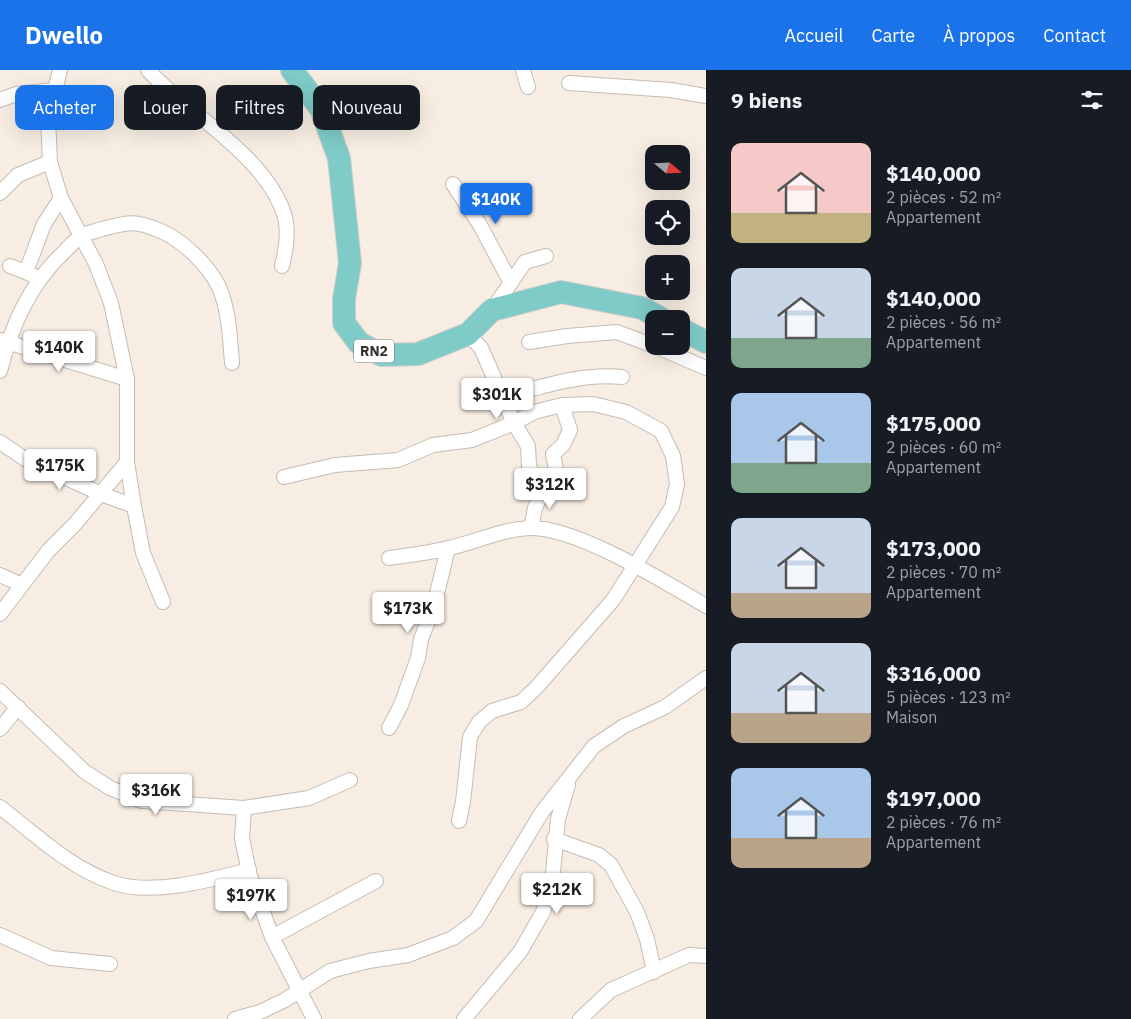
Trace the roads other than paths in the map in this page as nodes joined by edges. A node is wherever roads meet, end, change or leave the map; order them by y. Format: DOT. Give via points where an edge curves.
graph roads {
  1 [pos="60,70"];
  2 [pos="148,70"];
  3 [pos="292,70"];
  4 [pos="523,70"];
  5 [pos="569,84"];
  6 [pos="56,85"];
  7 [pos="528,87"];
  8 [pos="15,94"];
  9 [pos="706,96"];
  10 [pos="0,100"];
  11 [pos="49,130"];
  12 [pos="50,162"];
  13 [pos="453,184"];
  14 [pos="0,192"];
  15 [pos="61,198"];
  16 [pos="81,236"];
  17 [pos="546,256"];
  18 [pos="10,266"];
  19 [pos="282,266"];
  20 [pos="26,272"];
  21 [pos="40,279"];
  22 [pos="511,283"];
  23 [pos="492,310"];
  24 [pos="646,310"];
  25 [pos="468,334"];
  26 [pos="690,334"];
  27 [pos="4,341"];
  28 [pos="529,342"];
  29 [pos="645,342"];
  30 [pos="706,342"];
  31 [pos="676,355"];
  32 [pos="232,364"];
  33 [pos="706,368"];
  34 [pos="0,371"];
  35 [pos="622,377"];
  36 [pos="127,379"];
  37 [pos="503,398"];
  38 [pos="562,405"];
  39 [pos="514,423"];
  40 [pos="0,442"];
  41 [pos="127,462"];
  42 [pos="284,477"];
  43 [pos="544,486"];
  44 [pos="101,494"];
  45 [pos="134,506"];
  46 [pos="532,528"];
  47 [pos="448,548"];
  48 [pos="389,558"];
  49 [pos="636,565"];
  50 [pos="0,575"];
  51 [pos="22,585"];
  52 [pos="163,602"];
  53 [pos="706,606"];
  54 [pos="0,614"];
  55 [pos="706,678"];
  56 [pos="0,691"];
  57 [pos="18,707"];
  58 [pos="389,728"];
  59 [pos="0,729"];
  60 [pos="570,775"];
  61 [pos="350,780"];
  62 [pos="0,807"];
  63 [pos="244,808"];
  64 [pos="459,822"];
  65 [pos="554,839"];
  66 [pos="249,870"];
  67 [pos="376,881"];
  68 [pos="0,935"];
  69 [pos="272,937"];
  70 [pos="706,956"];
  71 [pos="110,964"];
  72 [pos="654,972"];
  73 [pos="299,990"];
  74 [pos="261,1015"];
  75 [pos="235,1019"];
  76 [pos="314,1019"];
  77 [pos="464,1019"];
  78 [pos="580,1019"];
  1 -- 6 [label="street"];
  2 -- 19 [label="street" via="162,86 230,142 267,182 285,218 287,239"];
  3 -- 25 [label="highway, RN2" via="321,109 339,158 350,263 344,324 359,343 382,355 418,354"];
  4 -- 7 [label="street"];
  5 -- 9 [label="street" via="672,90"];
  8 -- 10 [label="street"];
  11 -- 12 [label="street"];
  12 -- 14 [label="street" via="18,175"];
  12 -- 15 [label="street"];
  13 -- 22 [label="street" via="480,225"];
  15 -- 16 [label="street"];
  15 -- 20 [label="street" via="44,224"];
  16 -- 21 [label="street"];
  16 -- 32 [label="street" via="128,222 145,225 179,240 218,285 228,320"];
  16 -- 36 [label="street" via="96,264 110,303"];
  17 -- 22 [label="street" via="525,262"];
  18 -- 20 [label="street"];
  20 -- 21 [label="street"];
  21 -- 27 [label="street"];
  22 -- 23 [label="street"];
  23 -- 24 [label="highway" via="561,292"];
  23 -- 25 [label="highway, RN2"];
  25 -- 37 [label="street" via="480,348"];
  26 -- 30 [label="highway"];
  27 -- 34 [label="street"];
  27 -- 36 [label="street"];
  28 -- 29 [label="street" via="617,332"];
  31 -- 33 [label="street"];
  35 -- 37 [label="street" via="567,380"];
  36 -- 41 [label="street"];
  37 -- 39 [label="street"];
  38 -- 39 [label="street" via="534,412"];
  38 -- 43 [label="street" via="570,430 563,445 553,454 556,470 552,480"];
  38 -- 49 [label="street" via="593,404 626,412 661,431 673,456 677,484 672,507"];
  39 -- 42 [label="street" via="472,440 433,445 398,460 335,465"];
  39 -- 43 [label="street" via="528,446 532,473"];
  40 -- 44 [label="street" via="25,458"];
  41 -- 44 [label="street"];
  41 -- 45 [label="street"];
  43 -- 46 [label="street" via="535,508"];
  44 -- 45 [label="street"];
  44 -- 51 [label="street" via="48,551"];
  45 -- 52 [label="street" via="143,552"];
  46 -- 47 [label="street"];
  46 -- 49 [label="street" via="579,540"];
  47 -- 48 [label="street"];
  47 -- 58 [label="street" via="418,658"];
  49 -- 53 [label="street"];
  49 -- 64 [label="street" via="613,600 536,688 521,702 492,711 479,722 470,737"];
  50 -- 51 [label="street"];
  51 -- 54 [label="street"];
  55 -- 60 [label="street" via="665,707 624,726 594,746"];
  56 -- 57 [label="street"];
  57 -- 59 [label="street"];
  57 -- 63 [label="street" via="85,772 110,788 142,801"];
  60 -- 65 [label="street"];
  60 -- 73 [label="street" via="542,812 476,921 453,938 408,955 330,971"];
  61 -- 63 [label="street" via="309,798"];
  62 -- 66 [label="street" via="60,854 114,884 154,887 201,882"];
  63 -- 66 [label="street" via="242,839"];
  65 -- 72 [label="street" via="599,855 610,865 637,912"];
  65 -- 77 [label="street" via="552,884 543,912 520,952"];
  66 -- 69 [label="street"];
  67 -- 69 [label="street"];
  68 -- 71 [label="street" via="51,958"];
  69 -- 73 [label="street"];
  70 -- 72 [label="street" via="689,955"];
  72 -- 78 [label="street" via="611,990"];
  73 -- 74 [label="street"];
  73 -- 76 [label="street"];
  74 -- 75 [label="street"];
}
